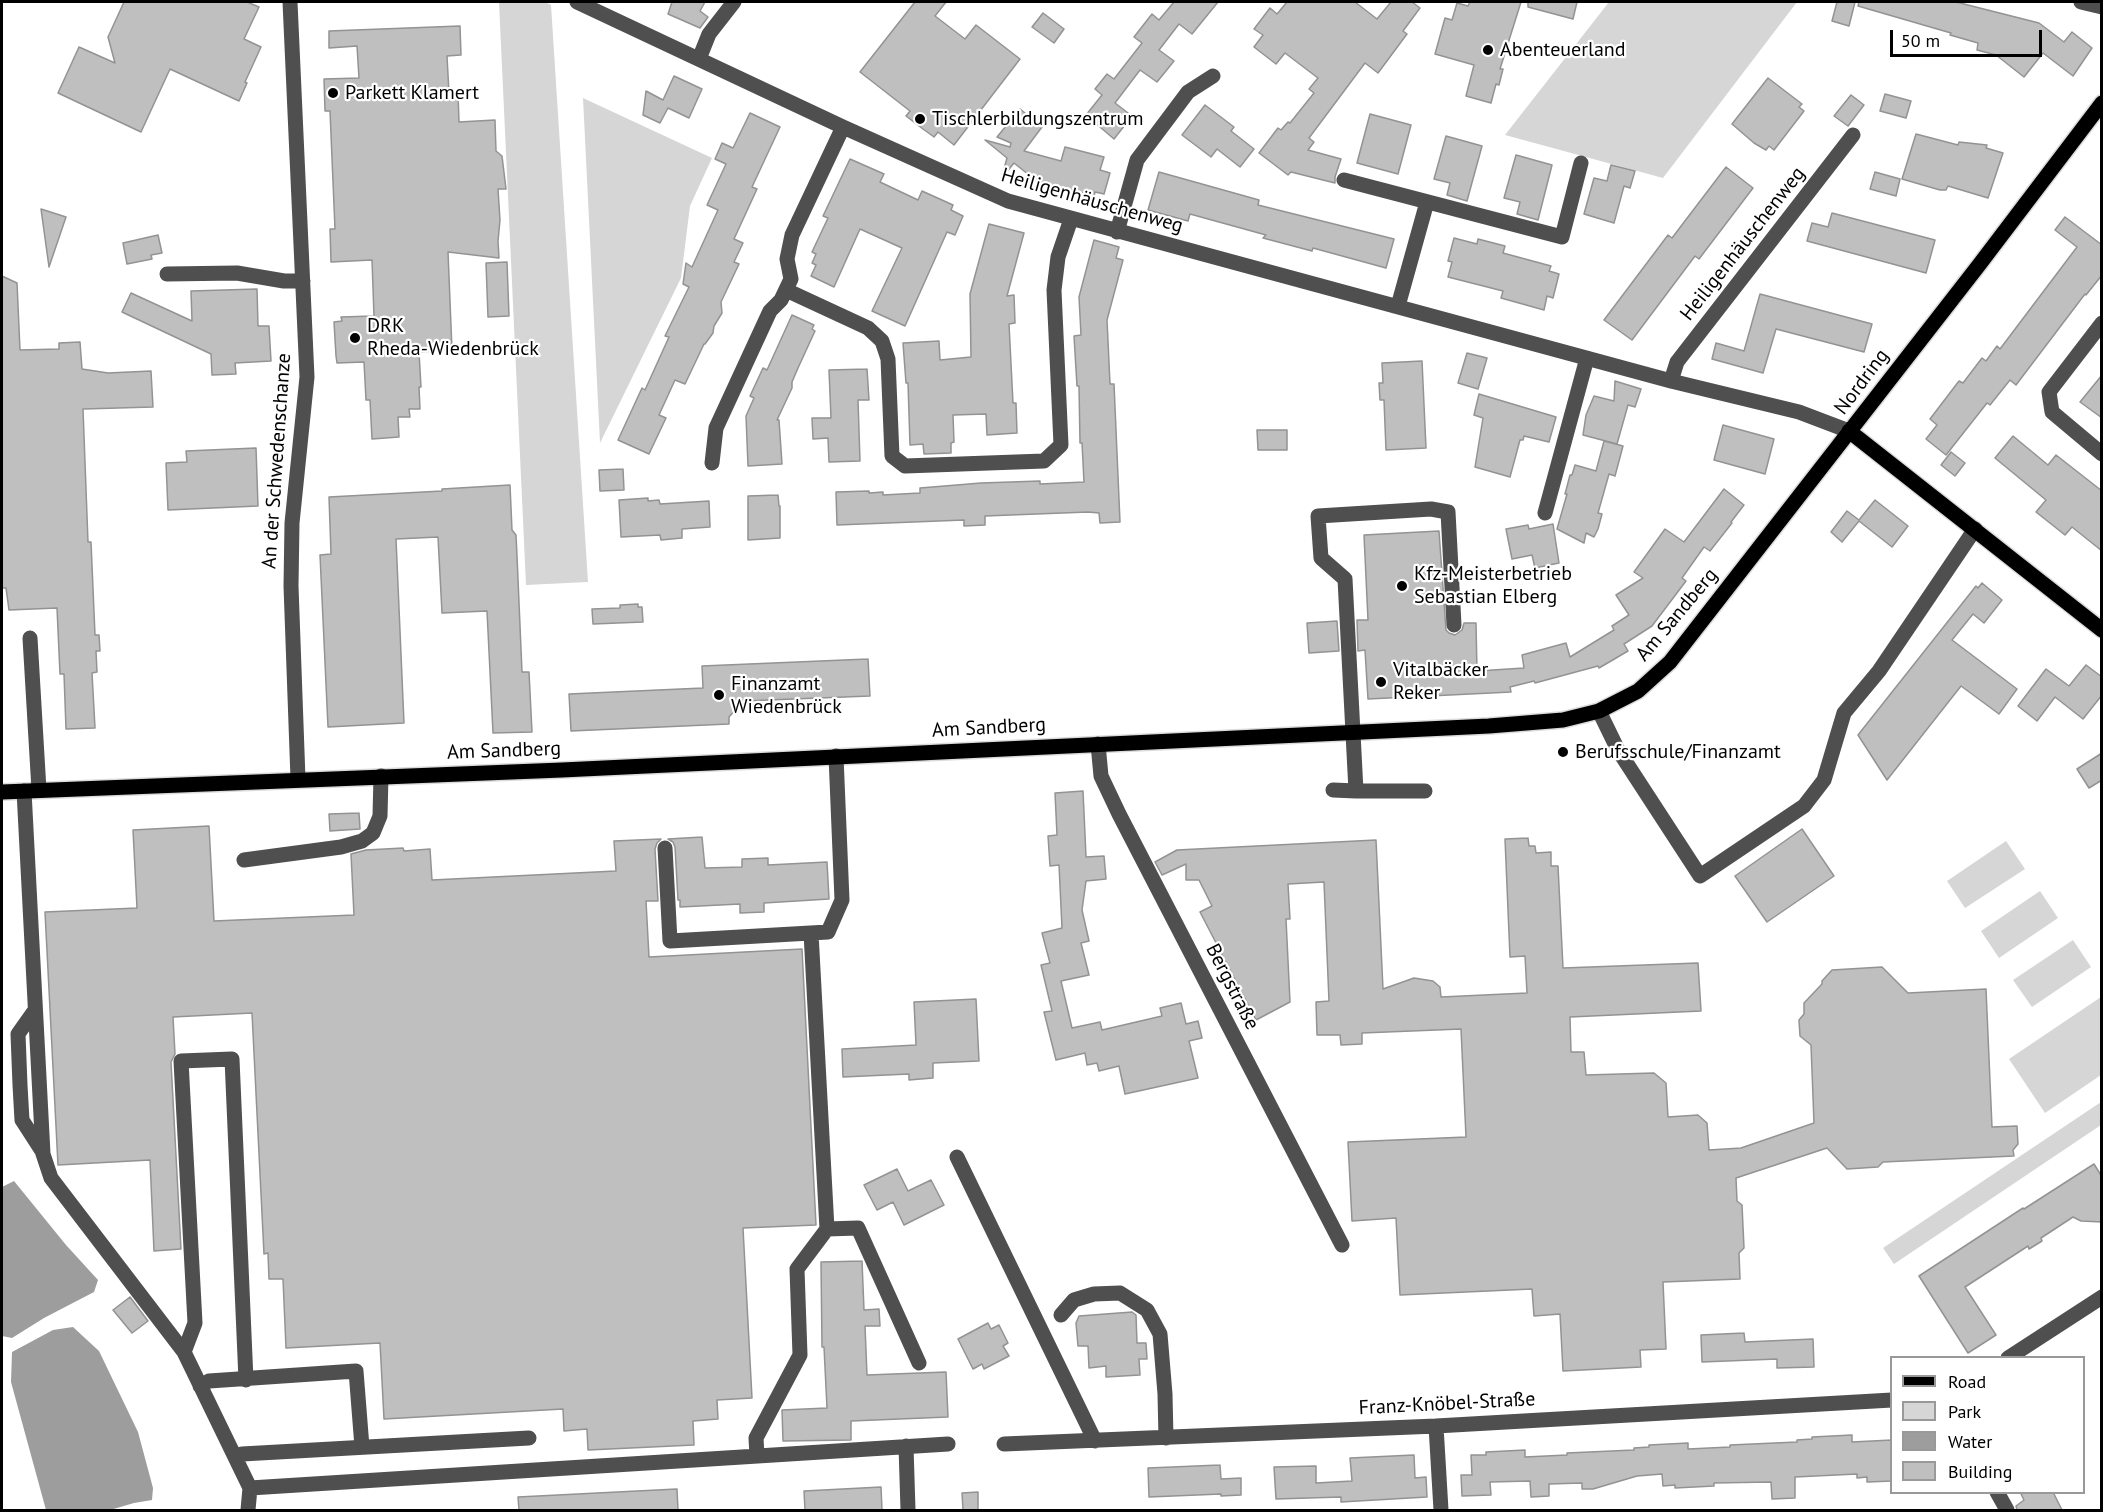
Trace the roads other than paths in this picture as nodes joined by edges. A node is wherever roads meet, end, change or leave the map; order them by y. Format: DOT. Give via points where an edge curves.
graph roads {
  1 [pos="290,2"];
  2 [pos="577,2"];
  3 [pos="734,2"];
  4 [pos="2081,2"];
  5 [pos="2102,7"];
  6 [pos="699,59"];
  7 [pos="1213,76"];
  8 [pos="2102,103"];
  9 [pos="843,127"];
  10 [pos="1853,135"];
  11 [pos="1581,163"];
  12 [pos="1344,180"];
  13 [pos="1427,202"];
  14 [pos="1071,219"];
  15 [pos="1117,232"];
  16 [pos="167,274"];
  17 [pos="303,281"];
  18 [pos="786,290"];
  19 [pos="1398,306"];
  20 [pos="2102,323"];
  21 [pos="1587,358"];
  22 [pos="1671,381"];
  23 [pos="1849,432"];
  24 [pos="2102,454"];
  25 [pos="712,463"];
  26 [pos="1545,513"];
  27 [pos="1975,529"];
  28 [pos="1454,626"];
  29 [pos="2102,630"];
  30 [pos="30,638"];
  31 [pos="1599,711"];
  32 [pos="1353,732"];
  33 [pos="1098,744"];
  34 [pos="836,756"];
  35 [pos="381,776"];
  36 [pos="298,779"];
  37 [pos="1333,790"];
  38 [pos="32,791"];
  39 [pos="1356,791"];
  40 [pos="1425,791"];
  41 [pos="2,792"];
  42 [pos="665,848"];
  43 [pos="244,860"];
  44 [pos="811,933"];
  45 [pos="957,1157"];
  46 [pos="827,1229"];
  47 [pos="1342,1245"];
  48 [pos="2102,1297"];
  49 [pos="1061,1315"];
  50 [pos="184,1352"];
  51 [pos="2011,1356"];
  52 [pos="919,1364"];
  53 [pos="246,1380"];
  54 [pos="200,1386"];
  55 [pos="1890,1400"];
  56 [pos="1436,1426"];
  57 [pos="529,1438"];
  58 [pos="1166,1438"];
  59 [pos="1095,1441"];
  60 [pos="948,1444"];
  61 [pos="1004,1444"];
  62 [pos="906,1446"];
  63 [pos="362,1448"];
  64 [pos="757,1456"];
  65 [pos="235,1457"];
  66 [pos="250,1488"];
  67 [pos="1999,1494"];
  68 [pos="248,1510"];
  69 [pos="908,1510"];
  70 [pos="1441,1510"];
  71 [pos="2007,1510"];
  1 -- 17 [label="street, An der Schwedenschanze"];
  2 -- 6 [label="street, Heiligenhäuschenweg"];
  3 -- 6 [label="street" via="710,34"];
  4 -- 5 [label="street"];
  6 -- 9 [label="street, Heiligenhäuschenweg"];
  7 -- 15 [label="street" via="1188,92 1137,159"];
  8 -- 23 [label="main road, Nordring"];
  9 -- 14 [label="street, Heiligenhäuschenweg" via="1008,201"];
  9 -- 18 [label="street" via="792,235 787,259 791,279"];
  10 -- 22 [label="street, Heiligenhäuschenweg" via="1677,362"];
  11 -- 13 [label="street" via="1562,237"];
  12 -- 13 [label="street"];
  13 -- 19 [label="street"];
  14 -- 15 [label="street, Heiligenhäuschenweg"];
  14 -- 18 [label="street" via="1058,256 1054,290 1061,445 1044,461 905,466 892,456 888,359 882,341 868,328"];
  15 -- 19 [label="street, Heiligenhäuschenweg"];
  16 -- 17 [label="street" via="237,273"];
  17 -- 36 [label="street, An der Schwedenschanze" via="307,377 292,523 291,586"];
  18 -- 25 [label="street" via="770,311 716,428"];
  19 -- 21 [label="street, Heiligenhäuschenweg"];
  20 -- 24 [label="street" via="2049,392 2052,412"];
  21 -- 22 [label="street, Heiligenhäuschenweg"];
  21 -- 26 [label="street"];
  22 -- 23 [label="street, Heiligenhäuschenweg" via="1799,412"];
  23 -- 27 [label="main road, Nordring"];
  23 -- 31 [label="main road, Am Sandberg" via="1670,662 1638,691"];
  27 -- 29 [label="main road, Nordring"];
  27 -- 31 [label="street" via="1879,670 1844,713 1824,780 1804,806 1700,876 1618,750"];
  28 -- 32 [label="street" via="1448,512 1431,509 1318,516 1321,558 1345,579"];
  30 -- 38 [label="street"];
  31 -- 32 [label="main road, Am Sandberg" via="1563,720"];
  32 -- 33 [label="main road, Am Sandberg"];
  32 -- 39 [label="street"];
  33 -- 34 [label="main road, Am Sandberg"];
  33 -- 47 [label="street, Bergstraße" via="1101,776 1119,814"];
  34 -- 35 [label="main road, Am Sandberg"];
  34 -- 44 [label="street" via="842,900 828,932"];
  35 -- 36 [label="main road, Am Sandberg"];
  35 -- 43 [label="street" via="380,816 373,833 362,841"];
  36 -- 38 [label="main road, Am Sandberg"];
  37 -- 39 [label="street"];
  38 -- 41 [label="main road, Am Sandberg"];
  38 -- 50 [label="street" via="35,1010 43,1154 51,1178"];
  39 -- 40 [label="street"];
  42 -- 44 [label="street" via="670,941"];
  44 -- 46 [label="street"];
  45 -- 59 [label="street"];
  46 -- 52 [label="street" via="858,1228"];
  46 -- 64 [label="street" via="797,1269 800,1355 756,1438"];
  48 -- 51 [label="street"];
  49 -- 58 [label="street" via="1074,1300 1102,1294 1120,1293 1147,1310 1160,1334"];
  50 -- 53 [label="street" via="195,1323 181,1062 232,1059"];
  50 -- 54 [label="street"];
  53 -- 54 [label="street"];
  53 -- 63 [label="street" via="356,1371"];
  54 -- 65 [label="street"];
  55 -- 56 [label="street, Franz-Knöbel-Straße"];
  56 -- 58 [label="street, Franz-Knöbel-Straße"];
  56 -- 70 [label="street"];
  57 -- 63 [label="street"];
  58 -- 59 [label="street, Franz-Knöbel-Straße"];
  59 -- 61 [label="street, Franz-Knöbel-Straße"];
  60 -- 62 [label="street"];
  62 -- 64 [label="street"];
  62 -- 69 [label="street"];
  63 -- 65 [label="street"];
  64 -- 66 [label="street"];
  65 -- 66 [label="street"];
  66 -- 68 [label="street"];
  67 -- 71 [label="street"];
}
